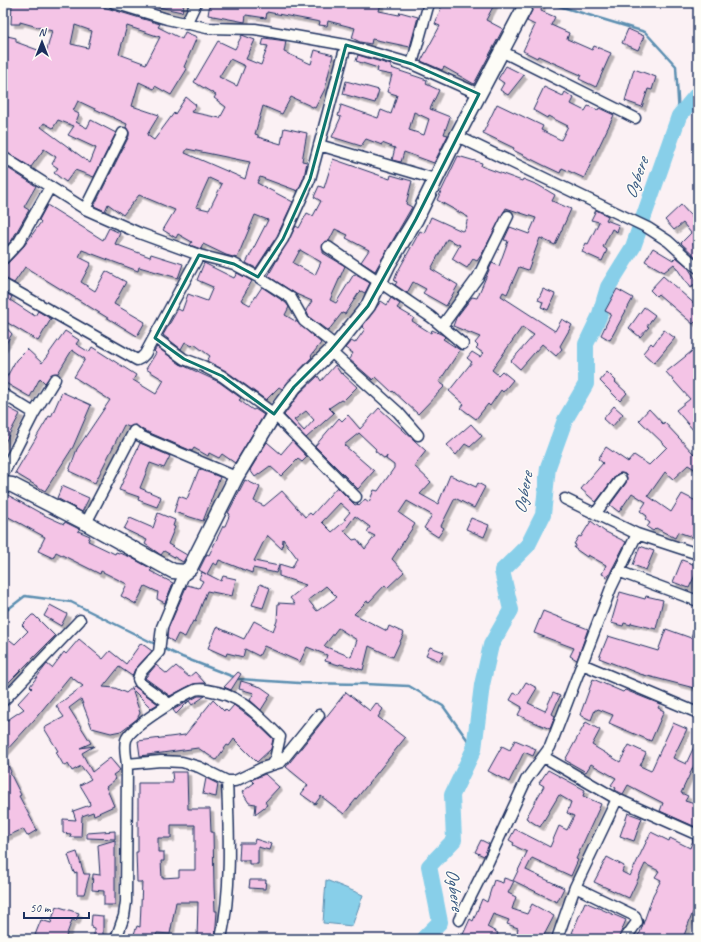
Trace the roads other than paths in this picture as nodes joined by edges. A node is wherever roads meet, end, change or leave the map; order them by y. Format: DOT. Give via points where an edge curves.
graph roads {
  1 [pos="114,3"];
  2 [pos="196,3"];
  3 [pos="429,3"];
  4 [pos="528,3"];
  5 [pos="186,24"];
  6 [pos="346,45"];
  7 [pos="503,52"];
  8 [pos="412,64"];
  9 [pos="479,94"];
  10 [pos="635,118"];
  11 [pos="123,133"];
  12 [pos="457,136"];
  13 [pos="319,145"];
  14 [pos="3,157"];
  15 [pos="435,179"];
  16 [pos="50,187"];
  17 [pos="84,208"];
  18 [pos="508,216"];
  19 [pos="328,247"];
  20 [pos="199,255"];
  21 [pos="3,259"];
  22 [pos="698,268"];
  23 [pos="258,277"];
  24 [pos="3,284"];
  25 [pos="380,284"];
  26 [pos="442,326"];
  27 [pos="155,338"];
  28 [pos="462,344"];
  29 [pos="333,349"];
  30 [pos="55,379"];
  31 [pos="3,394"];
  32 [pos="34,413"];
  33 [pos="274,414"];
  34 [pos="418,435"];
  35 [pos="3,474"];
  36 [pos="236,478"];
  37 [pos="621,479"];
  38 [pos="3,484"];
  39 [pos="356,497"];
  40 [pos="566,499"];
  41 [pos="595,514"];
  42 [pos="86,523"];
  43 [pos="637,534"];
  44 [pos="698,554"];
  45 [pos="618,571"];
  46 [pos="185,572"];
  47 [pos="698,601"];
  48 [pos="80,620"];
  49 [pos="582,664"];
  50 [pos="3,701"];
  51 [pos="168,703"];
  52 [pos="698,713"];
  53 [pos="319,715"];
  54 [pos="544,757"];
  55 [pos="127,764"];
  56 [pos="271,765"];
  57 [pos="227,781"];
  58 [pos="617,799"];
  59 [pos="698,835"];
  60 [pos="575,887"];
  61 [pos="459,920"];
  62 [pos="116,939"];
  63 [pos="221,939"];
  64 [pos="557,939"];
  65 [pos="625,939"];
  1 -- 5 [label="street"];
  2 -- 5 [label="street"];
  3 -- 8 [label="street"];
  4 -- 7 [label="street"];
  5 -- 6 [label="street" via="207,28 255,29"];
  6 -- 8 [label="street"];
  6 -- 13 [label="street"];
  7 -- 9 [label="street"];
  7 -- 10 [label="street"];
  8 -- 9 [label="street"];
  9 -- 12 [label="street"];
  11 -- 17 [label="street"];
  12 -- 15 [label="street"];
  12 -- 22 [label="street" via="648,228 680,250"];
  13 -- 15 [label="street"];
  13 -- 23 [label="street" via="310,179 294,217"];
  14 -- 16 [label="street"];
  15 -- 25 [label="street"];
  16 -- 17 [label="street"];
  16 -- 21 [label="street" via="19,242"];
  17 -- 20 [label="street" via="139,233"];
  18 -- 26 [label="street" via="478,277"];
  19 -- 25 [label="street"];
  20 -- 23 [label="street" via="234,264"];
  20 -- 27 [label="street"];
  23 -- 29 [label="street" via="291,298 304,321"];
  24 -- 27 [label="street" via="137,360 145,354"];
  25 -- 26 [label="street"];
  25 -- 29 [label="street" via="361,317"];
  26 -- 28 [label="street"];
  27 -- 33 [label="street" via="184,359 222,376"];
  29 -- 33 [label="street" via="294,387"];
  29 -- 34 [label="street"];
  30 -- 32 [label="street"];
  31 -- 32 [label="street"];
  32 -- 35 [label="street"];
  33 -- 36 [label="street"];
  33 -- 39 [label="street"];
  36 -- 42 [label="street" via="140,436 134,431"];
  36 -- 46 [label="street" via="190,568"];
  37 -- 41 [label="street"];
  38 -- 42 [label="street" via="12,485"];
  40 -- 41 [label="street"];
  41 -- 43 [label="street"];
  42 -- 46 [label="street" via="173,570"];
  43 -- 44 [label="street"];
  43 -- 45 [label="street"];
  45 -- 47 [label="street"];
  45 -- 49 [label="street"];
  46 -- 51 [label="street" via="160,634 159,652 140,672 138,679"];
  48 -- 50 [label="street"];
  49 -- 52 [label="street"];
  49 -- 54 [label="street"];
  51 -- 55 [label="street" via="129,735 125,746"];
  51 -- 56 [label="street" via="188,695 195,689 240,700 280,737"];
  53 -- 56 [label="street" via="287,756 281,762"];
  54 -- 58 [label="street"];
  54 -- 61 [label="street" via="526,780"];
  55 -- 57 [label="street" via="182,762"];
  55 -- 62 [label="street" via="126,902"];
  56 -- 57 [label="street" via="236,781"];
  57 -- 63 [label="street" via="229,856 225,922"];
  58 -- 59 [label="street"];
  58 -- 60 [label="street"];
  60 -- 64 [label="street"];
  60 -- 65 [label="street" via="635,916 637,922"];
}
